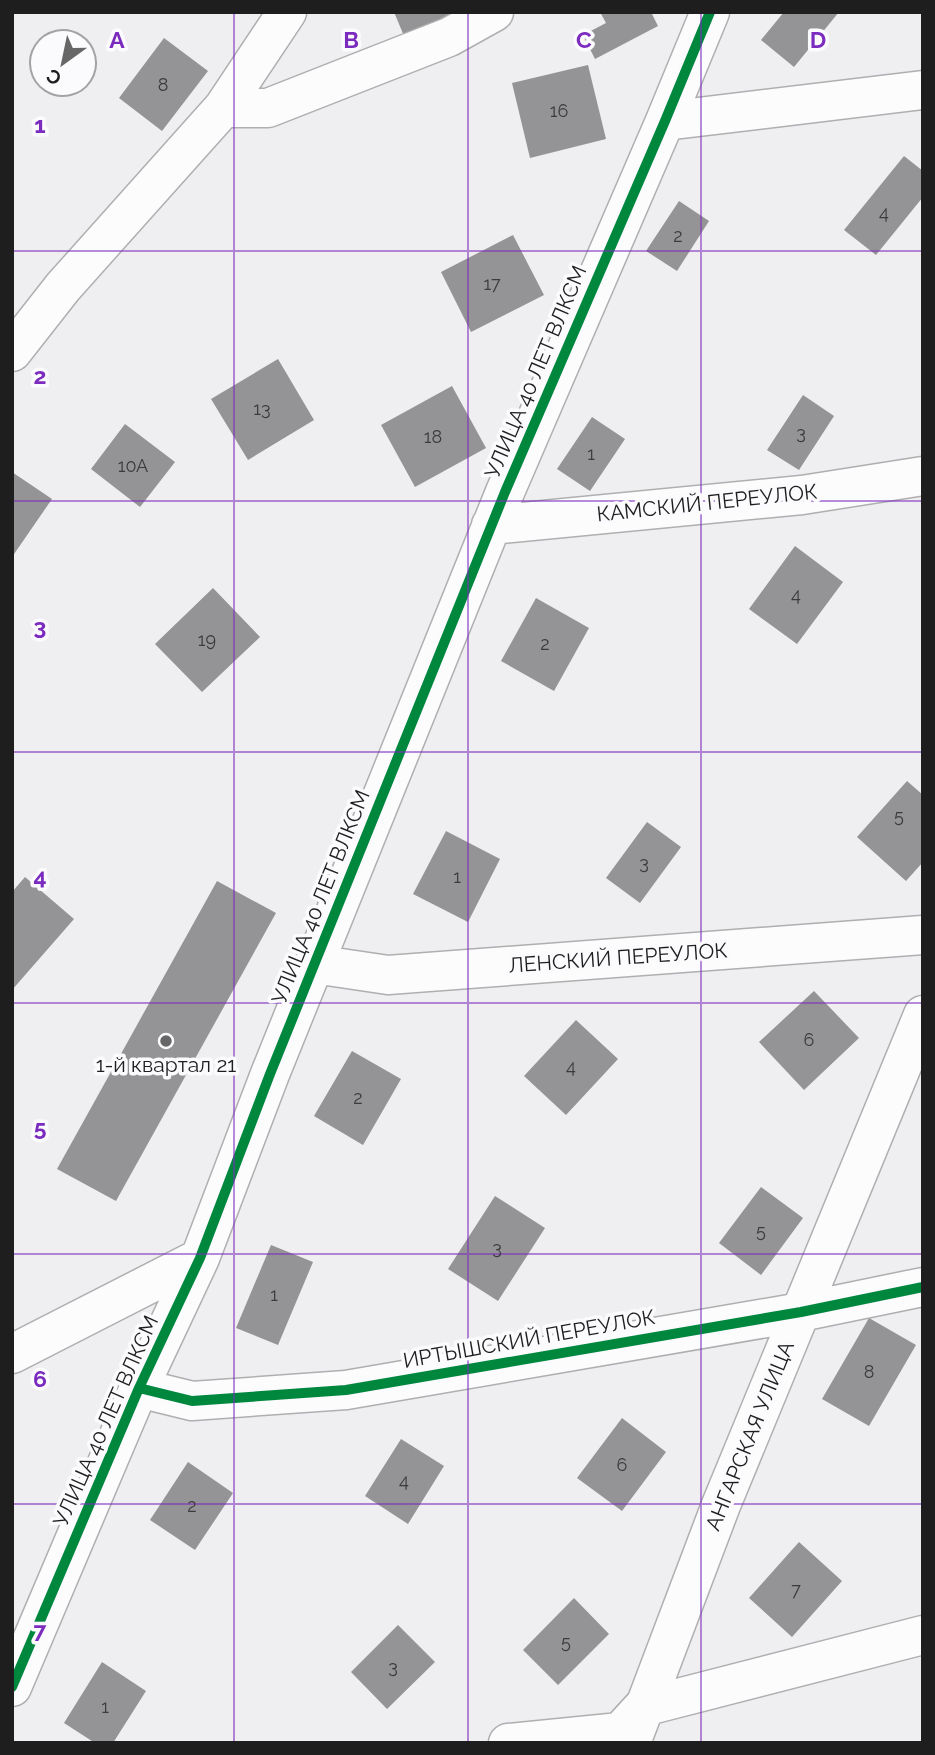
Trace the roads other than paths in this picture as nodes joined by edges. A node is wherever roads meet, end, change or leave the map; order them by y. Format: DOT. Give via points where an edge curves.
graph roads {
  1 [pos="287,12"];
  2 [pos="494,12"];
  3 [pos="710,12"];
  4 [pos="923,90"];
  5 [pos="223,108"];
  6 [pos="665,121"];
  7 [pos="12,352"];
  8 [pos="923,475"];
  9 [pos="491,525"];
  10 [pos="923,935"];
  11 [pos="314,964"];
  12 [pos="923,1014"];
  13 [pos="200,1258"];
  14 [pos="923,1287"];
  15 [pos="801,1312"];
  16 [pos="12,1354"];
  17 [pos="139,1388"];
  18 [pos="923,1635"];
  19 [pos="12,1687"];
  20 [pos="643,1707"];
  21 [pos="509,1743"];
  22 [pos="631,1743"];
  1 -- 5 [label="street"];
  2 -- 5 [label="street" via="449,37 268,108"];
  3 -- 6 [label="street, УЛИЦА 40 ЛЕТ ВЛКСМ"];
  4 -- 6 [label="street"];
  5 -- 7 [label="street" via="63,287"];
  6 -- 9 [label="street, УЛИЦА 40 ЛЕТ ВЛКСМ"];
  8 -- 9 [label="street, КАМСКИЙ ПЕРЕУЛОК" via="802,495"];
  9 -- 11 [label="street, УЛИЦА 40 ЛЕТ ВЛКСМ"];
  10 -- 11 [label="street, ЛЕНСКИЙ ПЕРЕУЛОК" via="387,975"];
  11 -- 13 [label="street, УЛИЦА 40 ЛЕТ ВЛКСМ"];
  12 -- 15 [label="street, АНГАРСКАЯ УЛИЦА"];
  13 -- 16 [label="street"];
  13 -- 17 [label="street, УЛИЦА 40 ЛЕТ ВЛКСМ"];
  14 -- 15 [label="street, ИРТЫШСКИЙ ПЕРЕУЛОК"];
  15 -- 17 [label="street, ИРТЫШСКИЙ ПЕРЕУЛОК" via="346,1390 192,1401"];
  15 -- 20 [label="street, АНГАРСКАЯ УЛИЦА"];
  17 -- 19 [label="street, УЛИЦА 40 ЛЕТ ВЛКСМ"];
  18 -- 20 [label="street"];
  20 -- 21 [label="street" via="620,1732"];
  20 -- 22 [label="street, АНГАРСКАЯ УЛИЦА"];
}
